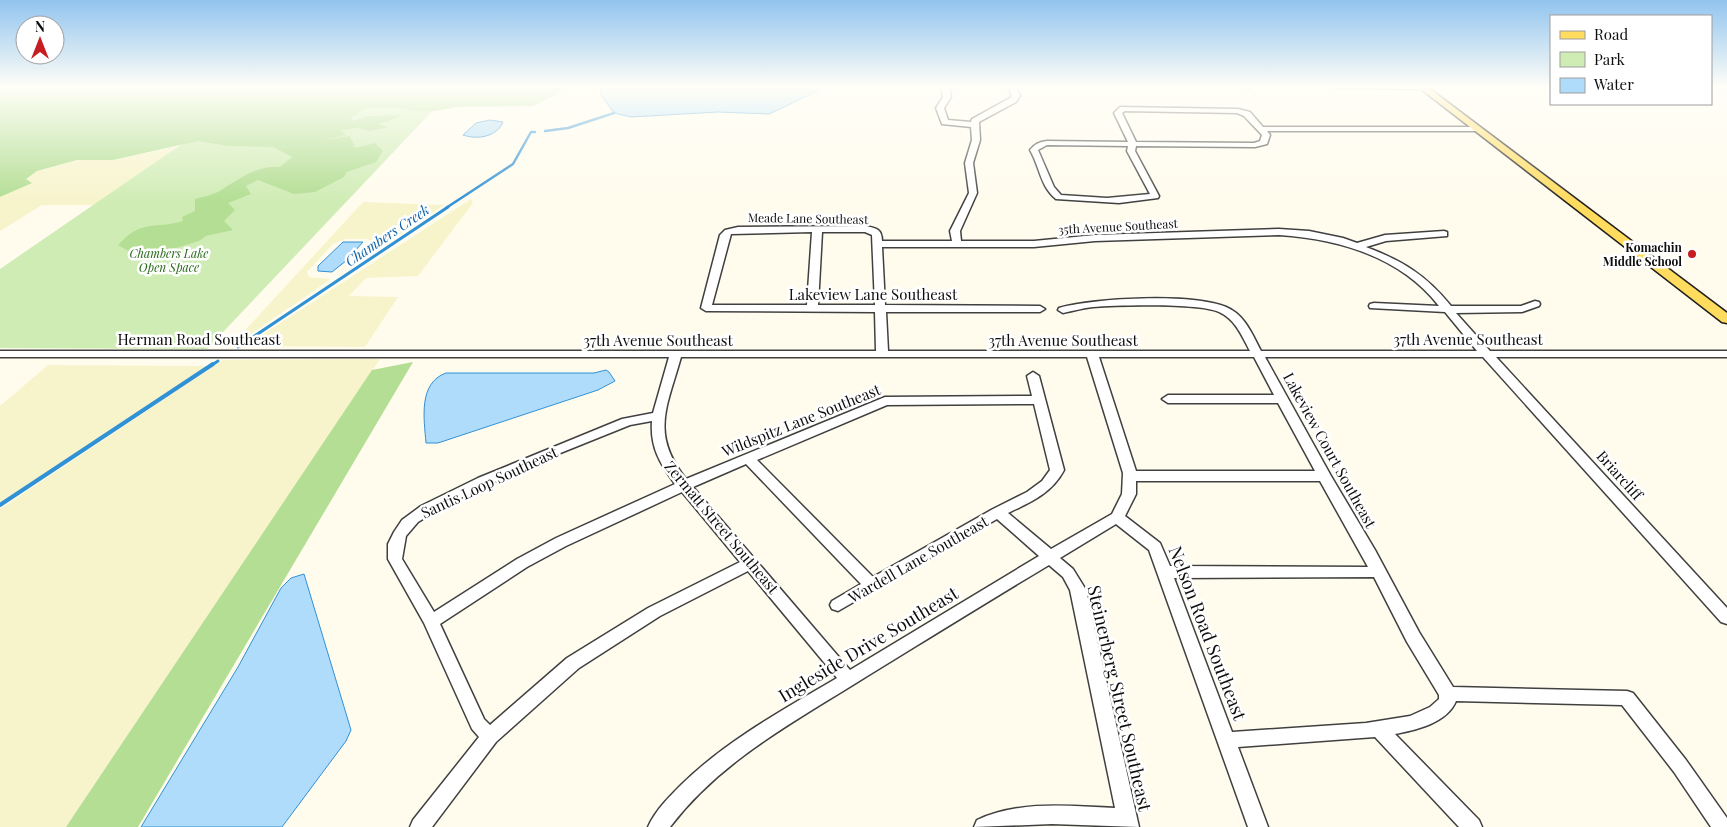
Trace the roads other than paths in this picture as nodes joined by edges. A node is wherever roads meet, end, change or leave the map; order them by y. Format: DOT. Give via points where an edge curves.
graph roads {
  1 [pos="964,125"];
  2 [pos="1124,125"];
  3 [pos="1258,125"];
  4 [pos="1471,125"];
  5 [pos="975,126"];
  6 [pos="1263,129"];
  7 [pos="1477,129"];
  8 [pos="1132,144"];
  9 [pos="817,230"];
  10 [pos="1444,234"];
  11 [pos="878,244"];
  12 [pos="957,244"];
  13 [pos="1357,246"];
  14 [pos="1231,301"];
  15 [pos="1535,304"];
  16 [pos="1374,306"];
  17 [pos="706,308"];
  18 [pos="812,308"];
  19 [pos="1448,308"];
  20 [pos="881,309"];
  21 [pos="1040,309"];
  22 [pos="1063,310"];
  23 [pos="1223,310"];
  24 [pos="1727,319"];
  25 [pos="0,354"];
  26 [pos="676,354"];
  27 [pos="1258,354"];
  28 [pos="1488,354"];
  29 [pos="1727,354"];
  30 [pos="399,355"];
  31 [pos="882,355"];
  32 [pos="1092,355"];
  33 [pos="1033,376"];
  34 [pos="1168,399"];
  35 [pos="1282,399"];
  36 [pos="1039,400"];
  37 [pos="660,416"];
  38 [pos="748,458"];
  39 [pos="1130,476"];
  40 [pos="1324,476"];
  41 [pos="684,486"];
  42 [pos="998,512"];
  43 [pos="1117,517"];
  44 [pos="1049,558"];
  45 [pos="751,563"];
  46 [pos="1377,569"];
  47 [pos="1165,572"];
  48 [pos="871,585"];
  49 [pos="838,605"];
  50 [pos="1727,618"];
  51 [pos="431,622"];
  52 [pos="848,679"];
  53 [pos="1448,694"];
  54 [pos="1378,728"];
  55 [pos="490,736"];
  56 [pos="1226,740"];
  57 [pos="1128,822"];
  58 [pos="420,827"];
  59 [pos="658,827"];
  60 [pos="984,827"];
  61 [pos="1258,827"];
  62 [pos="1472,827"];
  63 [pos="1722,827"];
  1 -- 5 [label="street"];
  2 -- 8 [label="street"];
  3 -- 6 [label="street"];
  4 -- 7 [label="main road"];
  5 -- 12 [label="street" via="976,140 968,163 973,193 955,231"];
  6 -- 7 [label="street"];
  6 -- 8 [label="street" via="1266,135 1264,142 1255,145"];
  7 -- 24 [label="main road"];
  8 -- 8 [label="street" via="1046,143 1034,150 1047,186 1059,197 1117,200 1155,196 1131,151"];
  9 -- 11 [label="street, Meade Lane Southeast" via="873,230 878,234"];
  9 -- 17 [label="street, Meade Lane Southeast" via="728,232"];
  9 -- 18 [label="street"];
  10 -- 13 [label="street" via="1385,238"];
  11 -- 12 [label="street, 35th Avenue Southeast"];
  11 -- 20 [label="street"];
  12 -- 13 [label="street, 35th Avenue Southeast" via="1034,244 1095,238 1279,232 1309,234"];
  13 -- 19 [label="street, 35th Avenue Southeast" via="1413,273"];
  14 -- 23 [label="street"];
  15 -- 19 [label="street" via="1522,309"];
  16 -- 19 [label="street"];
  17 -- 18 [label="street, Lakeview Lane Southeast"];
  18 -- 20 [label="street, Lakeview Lane Southeast"];
  19 -- 28 [label="street, Briarcliff"];
  20 -- 21 [label="street, Lakeview Lane Southeast"];
  20 -- 31 [label="street"];
  22 -- 23 [label="street, Lakeview Court Southeast" via="1092,304 1181,303"];
  23 -- 27 [label="street, Lakeview Court Southeast" via="1240,322"];
  25 -- 30 [label="street, Herman Road Southeast"];
  26 -- 30 [label="street, 37th Avenue Southeast"];
  26 -- 31 [label="street, 37th Avenue Southeast"];
  26 -- 37 [label="street, Zermatt Street Southeast"];
  27 -- 28 [label="street, 37th Avenue Southeast"];
  27 -- 32 [label="street, 37th Avenue Southeast"];
  27 -- 35 [label="street, Lakeview Court Southeast"];
  28 -- 29 [label="street, 37th Avenue Southeast"];
  28 -- 50 [label="street, Briarcliff"];
  31 -- 32 [label="street, 37th Avenue Southeast"];
  32 -- 39 [label="street"];
  33 -- 36 [label="street, Wardell Lane Southeast"];
  34 -- 35 [label="street"];
  35 -- 40 [label="street, Lakeview Court Southeast"];
  36 -- 38 [label="street, Wildspitz Lane Southeast" via="885,401"];
  36 -- 42 [label="street, Wardell Lane Southeast" via="1056,470 1054,478"];
  37 -- 41 [label="street, Zermatt Street Southeast" via="657,438 662,454"];
  37 -- 51 [label="street, Santis Loop Southeast" via="626,422 526,462 435,505 407,524 397,538 395,558"];
  38 -- 41 [label="street, Wildspitz Lane Southeast"];
  38 -- 48 [label="street"];
  39 -- 40 [label="street"];
  39 -- 43 [label="street" via="1129,494"];
  40 -- 46 [label="street, Lakeview Court Southeast"];
  41 -- 45 [label="street, Zermatt Street Southeast"];
  41 -- 51 [label="street, Wildspitz Lane Southeast" via="561,542 515,567"];
  42 -- 44 [label="street, Wardell Lane Southeast"];
  42 -- 48 [label="street, Wardell Lane Southeast"];
  43 -- 44 [label="street, Ingleside Drive Southeast"];
  43 -- 47 [label="street, Nelson Road Southeast" via="1155,547"];
  44 -- 52 [label="street, Ingleside Drive Southeast"];
  44 -- 57 [label="street, Steinerberg Street Southeast" via="1068,573 1078,590"];
  45 -- 52 [label="street, Zermatt Street Southeast"];
  45 -- 55 [label="street" via="654,612 597,646 551,681"];
  46 -- 47 [label="street" via="1370,573"];
  46 -- 53 [label="street, Lakeview Court Southeast"];
  47 -- 56 [label="street, Nelson Road Southeast"];
  48 -- 49 [label="street, Wardell Lane Southeast"];
  51 -- 55 [label="street, Santis Loop Southeast" via="478,724"];
  52 -- 59 [label="street, Ingleside Drive Southeast" via="760,731 730,753 682,796"];
  53 -- 54 [label="street" via="1447,702 1436,712 1412,723"];
  53 -- 63 [label="street" via="1627,698"];
  54 -- 56 [label="street"];
  54 -- 62 [label="street"];
  55 -- 58 [label="street"];
  56 -- 61 [label="street, Nelson Road Southeast"];
  57 -- 60 [label="street" via="1020,816"];
}
